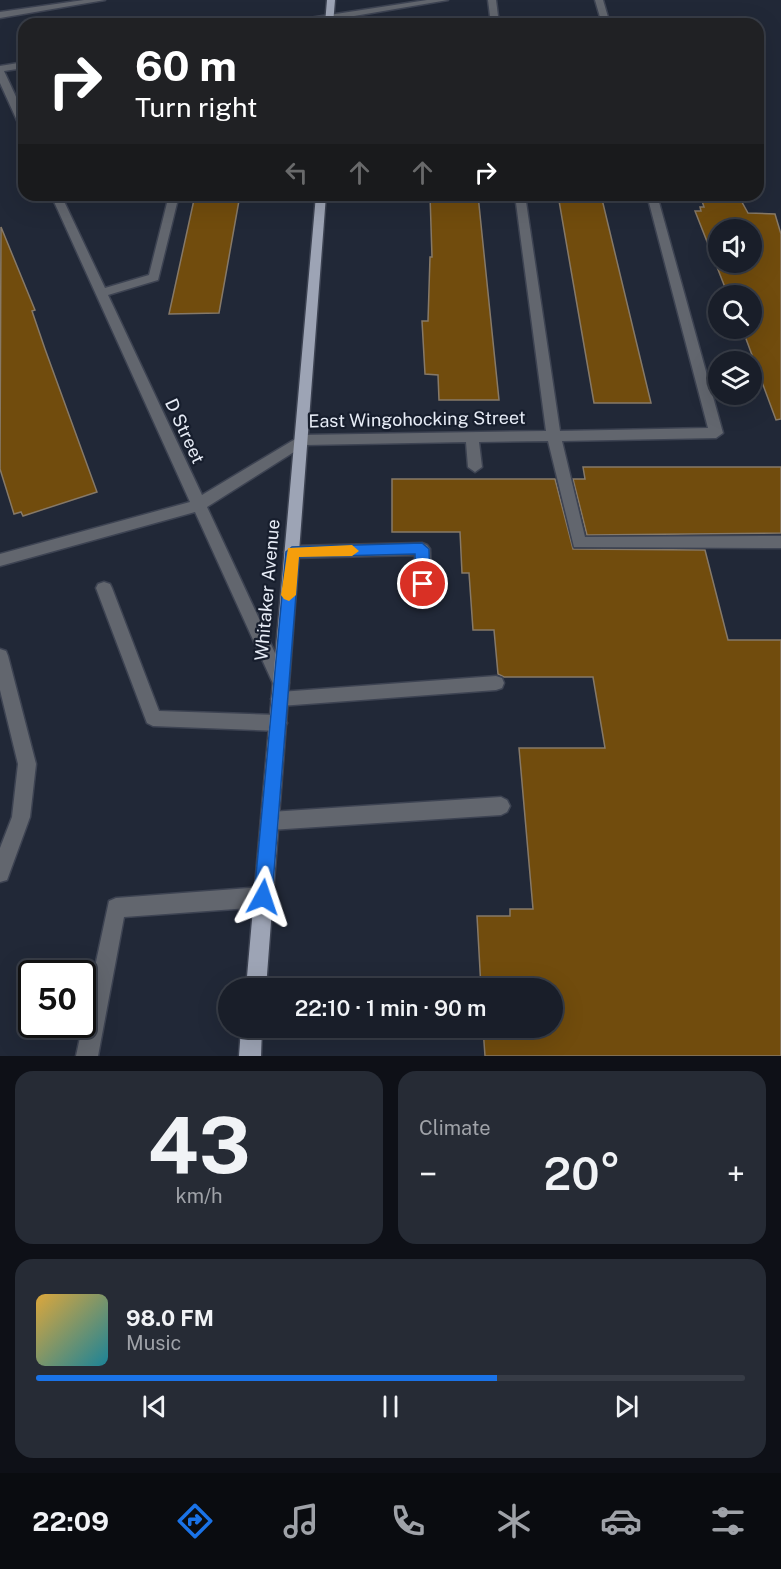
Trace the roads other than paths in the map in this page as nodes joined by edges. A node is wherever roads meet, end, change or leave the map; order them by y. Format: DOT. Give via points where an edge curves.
graph roads {
  1 [pos="101,0"];
  2 [pos="331,0"];
  3 [pos="444,0"];
  4 [pos="492,0"];
  5 [pos="599,0"];
  6 [pos="0,15"];
  7 [pos="329,18"];
  8 [pos="345,18"];
  9 [pos="494,18"];
  10 [pos="604,18"];
  11 [pos="18,67"];
  12 [pos="0,71"];
  13 [pos="18,112"];
  14 [pos="59,201"];
  15 [pos="173,201"];
  16 [pos="321,201"];
  17 [pos="521,201"];
  18 [pos="654,201"];
  19 [pos="101,293"];
  20 [pos="554,436"];
  21 [pos="472,437"];
  22 [pos="302,440"];
  23 [pos="475,467"];
  24 [pos="198,505"];
  25 [pos="781,542"];
  26 [pos="292,552"];
  27 [pos="0,560"];
  28 [pos="104,588"];
  29 [pos="424,602"];
  30 [pos="0,656"];
  31 [pos="496,683"];
  32 [pos="281,691"];
  33 [pos="278,723"];
  34 [pos="501,806"];
  35 [pos="270,822"];
  36 [pos="0,873"];
  37 [pos="263,897"];
  38 [pos="257,978"];
  39 [pos="251,1038"];
  40 [pos="87,1056"];
  41 [pos="250,1056"];
  1 -- 6 [label="street"];
  2 -- 7 [label="main road"];
  3 -- 8 [label="street"];
  4 -- 9 [label="street"];
  5 -- 10 [label="street"];
  11 -- 12 [label="street"];
  12 -- 13 [label="street"];
  14 -- 19 [label="street, D Street"];
  15 -- 19 [label="street" via="154,277"];
  16 -- 22 [label="main road, Whitaker Avenue"];
  17 -- 20 [label="street"];
  18 -- 20 [label="street, East Wingohocking Street" via="716,433"];
  19 -- 24 [label="street, D Street"];
  20 -- 21 [label="street, East Wingohocking Street"];
  20 -- 25 [label="street" via="579,543"];
  21 -- 22 [label="street, East Wingohocking Street"];
  21 -- 23 [label="street"];
  22 -- 24 [label="street, East Wingohocking Street"];
  22 -- 26 [label="main road, Whitaker Avenue"];
  24 -- 27 [label="street, East Wingohocking Street"];
  24 -- 32 [label="street, D Street"];
  26 -- 29 [label="street" via="422,549"];
  26 -- 32 [label="main road, Whitaker Avenue"];
  28 -- 33 [label="street" via="153,718"];
  30 -- 36 [label="street" via="27,764 21,817"];
  31 -- 32 [label="street"];
  32 -- 33 [label="main road, Whitaker Avenue"];
  33 -- 35 [label="main road, Whitaker Avenue"];
  34 -- 35 [label="street"];
  35 -- 37 [label="main road, Whitaker Avenue"];
  37 -- 38 [label="main road, Whitaker Avenue"];
  37 -- 40 [label="street" via="116,908"];
  39 -- 41 [label="main road"];
}
